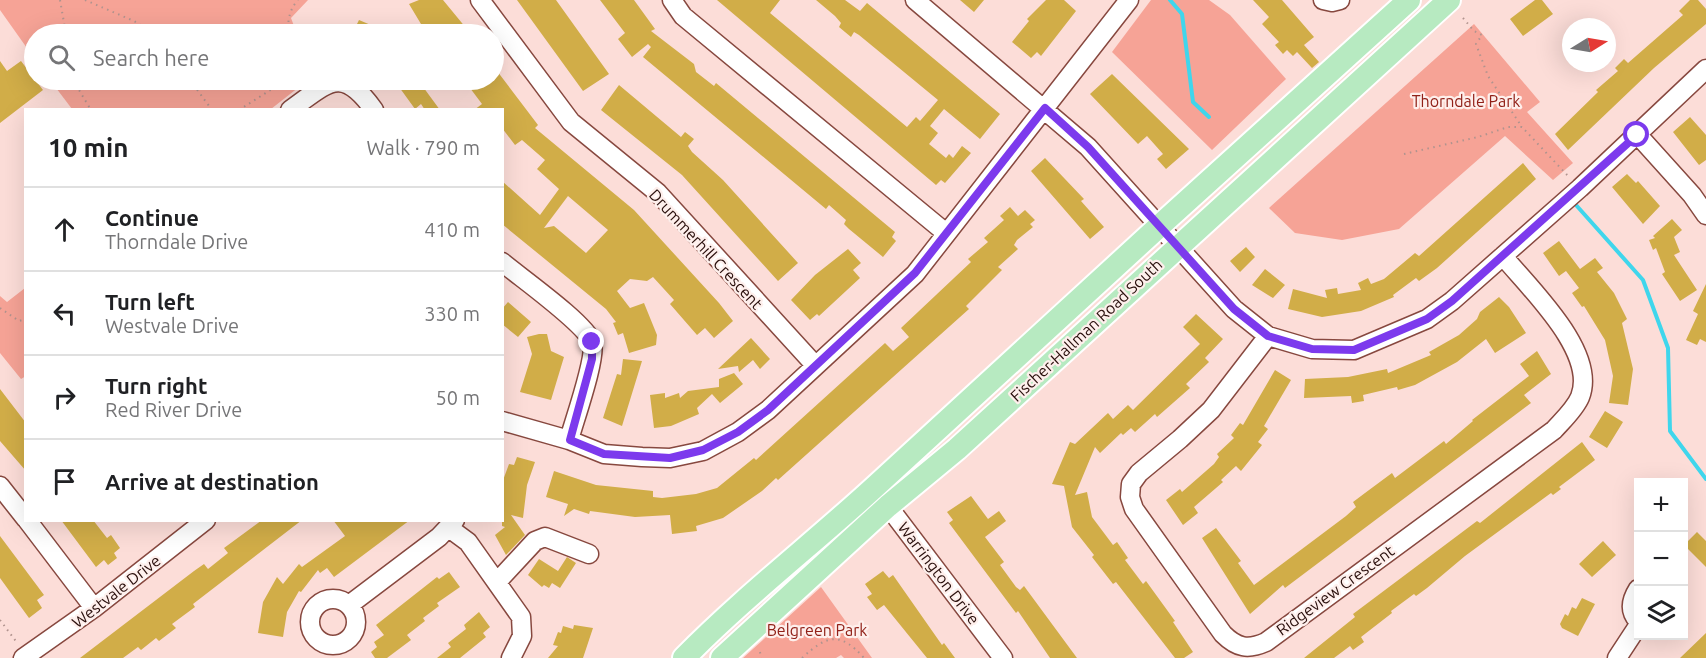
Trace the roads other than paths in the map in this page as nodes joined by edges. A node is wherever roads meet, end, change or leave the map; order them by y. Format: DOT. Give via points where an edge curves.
graph roads {
  1 [pos="480,0"];
  2 [pos="672,0"];
  3 [pos="915,0"];
  4 [pos="1129,0"];
  5 [pos="1323,0"];
  6 [pos="1340,0"];
  7 [pos="1409,0"];
  8 [pos="1449,0"];
  9 [pos="498,24"];
  10 [pos="504,32"];
  11 [pos="1706,69"];
  12 [pos="318,90"];
  13 [pos="356,90"];
  14 [pos="293,108"];
  15 [pos="372,108"];
  16 [pos="1045,108"];
  17 [pos="1637,135"];
  18 [pos="1706,215"];
  19 [pos="1160,224"];
  20 [pos="946,233"];
  21 [pos="1178,246"];
  22 [pos="1503,256"];
  23 [pos="504,264"];
  24 [pos="1268,336"];
  25 [pos="814,364"];
  26 [pos="504,422"];
  27 [pos="570,440"];
  28 [pos="0,486"];
  29 [pos="874,488"];
  30 [pos="888,506"];
  31 [pos="24,517"];
  32 [pos="28,522"];
  33 [pos="203,522"];
  34 [pos="452,524"];
  35 [pos="589,554"];
  36 [pos="497,582"];
  37 [pos="1634,597"];
  38 [pos="349,605"];
  39 [pos="94,608"];
  40 [pos="1634,612"];
  41 [pos="1634,632"];
  42 [pos="29,657"];
  43 [pos="511,658"];
  44 [pos="684,658"];
  45 [pos="722,658"];
  46 [pos="1003,658"];
  47 [pos="1617,658"];
  1 -- 9 [label="street, Drummerhill Crescent"];
  2 -- 20 [label="street" via="684,16"];
  3 -- 16 [label="street"];
  4 -- 16 [label="street"];
  5 -- 6 [label="street"];
  7 -- 19 [label="main road, Fischer-Hallman Road South"];
  8 -- 21 [label="main road, Fischer-Hallman Road South"];
  10 -- 25 [label="street, Drummerhill Crescent" via="571,122 658,193"];
  11 -- 17 [label="street"];
  12 -- 14 [label="street"];
  13 -- 15 [label="street"];
  16 -- 19 [label="street" via="1088,147"];
  16 -- 20 [label="street"];
  17 -- 18 [label="street"];
  17 -- 22 [label="street"];
  19 -- 21 [label="street"];
  19 -- 29 [label="main road, Fischer-Hallman Road South"];
  20 -- 25 [label="street" via="915,273"];
  21 -- 24 [label="street" via="1234,309"];
  21 -- 30 [label="main road, Fischer-Hallman Road South" via="957,449"];
  22 -- 24 [label="street" via="1427,319 1354,350 1312,349"];
  22 -- 24 [label="street, Ridgeview Crescent" via="1559,323 1577,351 1583,377 1580,396 1572,410 1554,430 1266,642 1252,648 1232,643 1223,634 1134,509 1130,497 1131,484 1139,473 1211,410"];
  23 -- 27 [label="street" via="581,327 592,342 592,359"];
  25 -- 27 [label="street" via="768,410 738,432 703,450 670,458 642,458 604,454"];
  26 -- 27 [label="street"];
  28 -- 31 [label="street"];
  29 -- 30 [label="street, Warrington Drive"];
  29 -- 44 [label="main road, Fischer-Hallman Road South" via="722,619"];
  30 -- 45 [label="main road, Fischer-Hallman Road South"];
  30 -- 46 [label="street, Warrington Drive"];
  32 -- 39 [label="street"];
  33 -- 39 [label="street, Westvale Drive"];
  34 -- 36 [label="street"];
  34 -- 38 [label="street"];
  35 -- 36 [label="street" via="545,537 535,541"];
  36 -- 43 [label="street" via="516,607 522,626 522,636"];
  37 -- 40 [label="street"];
  39 -- 42 [label="street, Westvale Drive"];
  41 -- 47 [label="street"];
}
